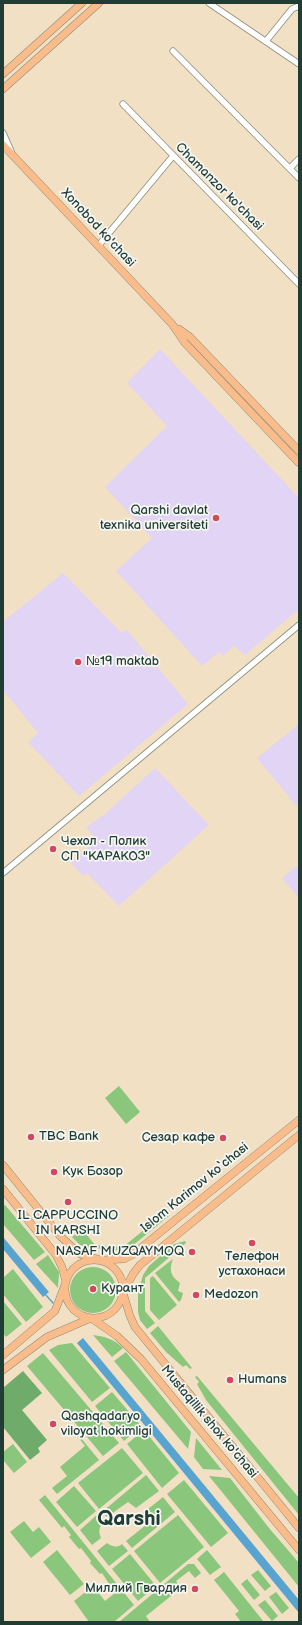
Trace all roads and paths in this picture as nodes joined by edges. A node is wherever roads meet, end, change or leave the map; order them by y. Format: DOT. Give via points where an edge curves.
graph roads {
  1 [pos="82,3"];
  2 [pos="99,3"];
  3 [pos="209,3"];
  4 [pos="299,6"];
  5 [pos="266,41"];
  6 [pos="173,51"];
  7 [pos="299,64"];
  8 [pos="3,74"];
  9 [pos="3,89"];
  10 [pos="123,104"];
  11 [pos="3,133"];
  12 [pos="3,145"];
  13 [pos="13,155"];
  14 [pos="173,156"];
  15 [pos="299,159"];
  16 [pos="290,168"];
  17 [pos="299,178"];
  18 [pos="98,245"];
  19 [pos="299,284"];
  20 [pos="175,327"];
  21 [pos="299,451"];
  22 [pos="299,462"];
  23 [pos="299,624"];
  24 [pos="3,873"];
  25 [pos="299,1120"];
  26 [pos="299,1135"];
  27 [pos="3,1166"];
  28 [pos="3,1189"];
  29 [pos="101,1260"];
  30 [pos="66,1282"];
  31 [pos="123,1293"];
  32 [pos="91,1318"];
  33 [pos="3,1355"];
  34 [pos="3,1370"];
  35 [pos="299,1528"];
  36 [pos="299,1550"];
  1 -- 8 [label="main road"];
  2 -- 9 [label="main road"];
  3 -- 5 [label="street"];
  4 -- 5 [label="street" via="292,9"];
  5 -- 7 [label="street"];
  6 -- 16 [label="street"];
  10 -- 14 [label="street, Chamanzor ko'chasi"];
  11 -- 13 [label="street"];
  12 -- 13 [label="main road, Xonobod ko'chasi"];
  13 -- 18 [label="main road, Xonobod ko'chasi"];
  14 -- 18 [label="street"];
  14 -- 19 [label="street, Chamanzor ko'chasi"];
  15 -- 16 [label="street"];
  16 -- 17 [label="street"];
  18 -- 20 [label="main road, Xonobod ko'chasi"];
  20 -- 21 [label="main road, Xonobod ko'chasi" via="190,337"];
  20 -- 22 [label="main road, Xonobod ko'chasi" via="185,343"];
  23 -- 24 [label="street"];
  25 -- 29 [label="main road, Islom Karimov ko‘chasi" via="132,1255 116,1260"];
  26 -- 31 [label="main road, Islom Karimov ko‘chasi" via="140,1265"];
  27 -- 29 [label="main road" via="61,1236 80,1254"];
  28 -- 30 [label="main road" via="56,1255"];
  29 -- 30 [label="main road" via="87,1261 75,1267"];
  29 -- 31 [label="main road" via="118,1272 123,1284"];
  30 -- 32 [label="main road" via="68,1302 74,1310"];
  30 -- 33 [label="main road" via="55,1311"];
  31 -- 32 [label="main road" via="121,1302 109,1315"];
  31 -- 35 [label="main road, Mustaqillik shox ko'chasi" via="135,1327"];
  32 -- 34 [label="main road" via="47,1336"];
  32 -- 36 [label="main road, Mustaqillik shox ko'chasi" via="117,1336 141,1359"];
}
